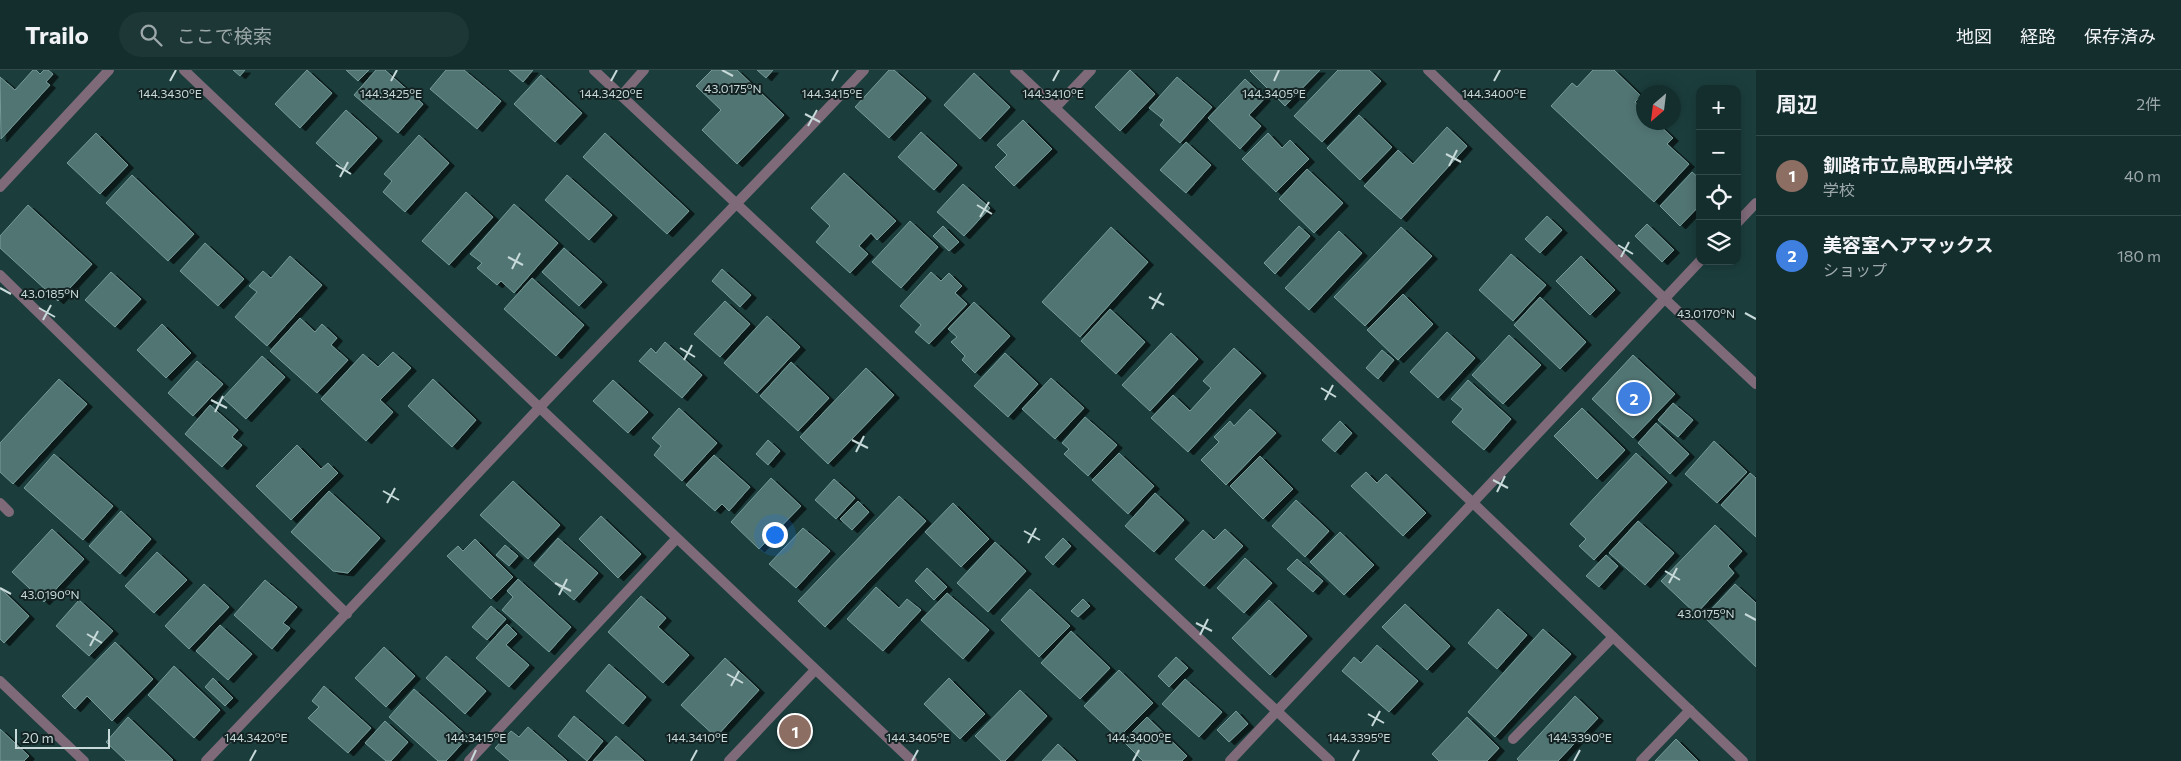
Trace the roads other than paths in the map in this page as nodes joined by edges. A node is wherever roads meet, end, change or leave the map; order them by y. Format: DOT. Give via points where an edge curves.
graph roads {
  1 [pos="109,70"];
  2 [pos="184,70"];
  3 [pos="594,70"];
  4 [pos="644,70"];
  5 [pos="864,70"];
  6 [pos="1015,70"];
  7 [pos="1091,70"];
  8 [pos="1428,70"];
  9 [pos="621,96"];
  10 [pos="1055,108"];
  11 [pos="0,187"];
  12 [pos="1756,203"];
  13 [pos="737,205"];
  14 [pos="1740,220"];
  15 [pos="1696,265"];
  16 [pos="0,275"];
  17 [pos="1664,299"];
  18 [pos="1756,384"];
  19 [pos="541,407"];
  20 [pos="0,503"];
  21 [pos="1473,503"];
  22 [pos="10,512"];
  23 [pos="677,538"];
  24 [pos="347,614"];
  25 [pos="1613,637"];
  26 [pos="815,670"];
  27 [pos="0,681"];
  28 [pos="1690,710"];
  29 [pos="1278,711"];
  30 [pos="1513,738"];
  31 [pos="731,760"];
  32 [pos="84,761"];
  33 [pos="206,761"];
  34 [pos="469,761"];
  35 [pos="912,761"];
  36 [pos="1230,761"];
  37 [pos="1330,761"];
  38 [pos="1641,761"];
  39 [pos="1742,761"];
  1 -- 11 [label="street"];
  2 -- 19 [label="street"];
  3 -- 9 [label="street"];
  4 -- 9 [label="street"];
  5 -- 13 [label="street"];
  6 -- 10 [label="street"];
  7 -- 10 [label="street"];
  8 -- 17 [label="street"];
  9 -- 13 [label="street"];
  10 -- 21 [label="street"];
  12 -- 14 [label="street"];
  13 -- 19 [label="street"];
  13 -- 29 [label="street"];
  15 -- 17 [label="street"];
  16 -- 24 [label="street"];
  17 -- 18 [label="street"];
  17 -- 21 [label="street"];
  19 -- 23 [label="street"];
  19 -- 24 [label="street"];
  20 -- 22 [label="street"];
  21 -- 25 [label="street"];
  21 -- 29 [label="street"];
  23 -- 26 [label="street"];
  23 -- 34 [label="street"];
  24 -- 33 [label="street"];
  25 -- 28 [label="street"];
  25 -- 30 [label="street"];
  26 -- 31 [label="street"];
  26 -- 35 [label="street"];
  27 -- 32 [label="street"];
  28 -- 38 [label="street"];
  28 -- 39 [label="street"];
  29 -- 36 [label="street"];
  29 -- 37 [label="street"];
}
